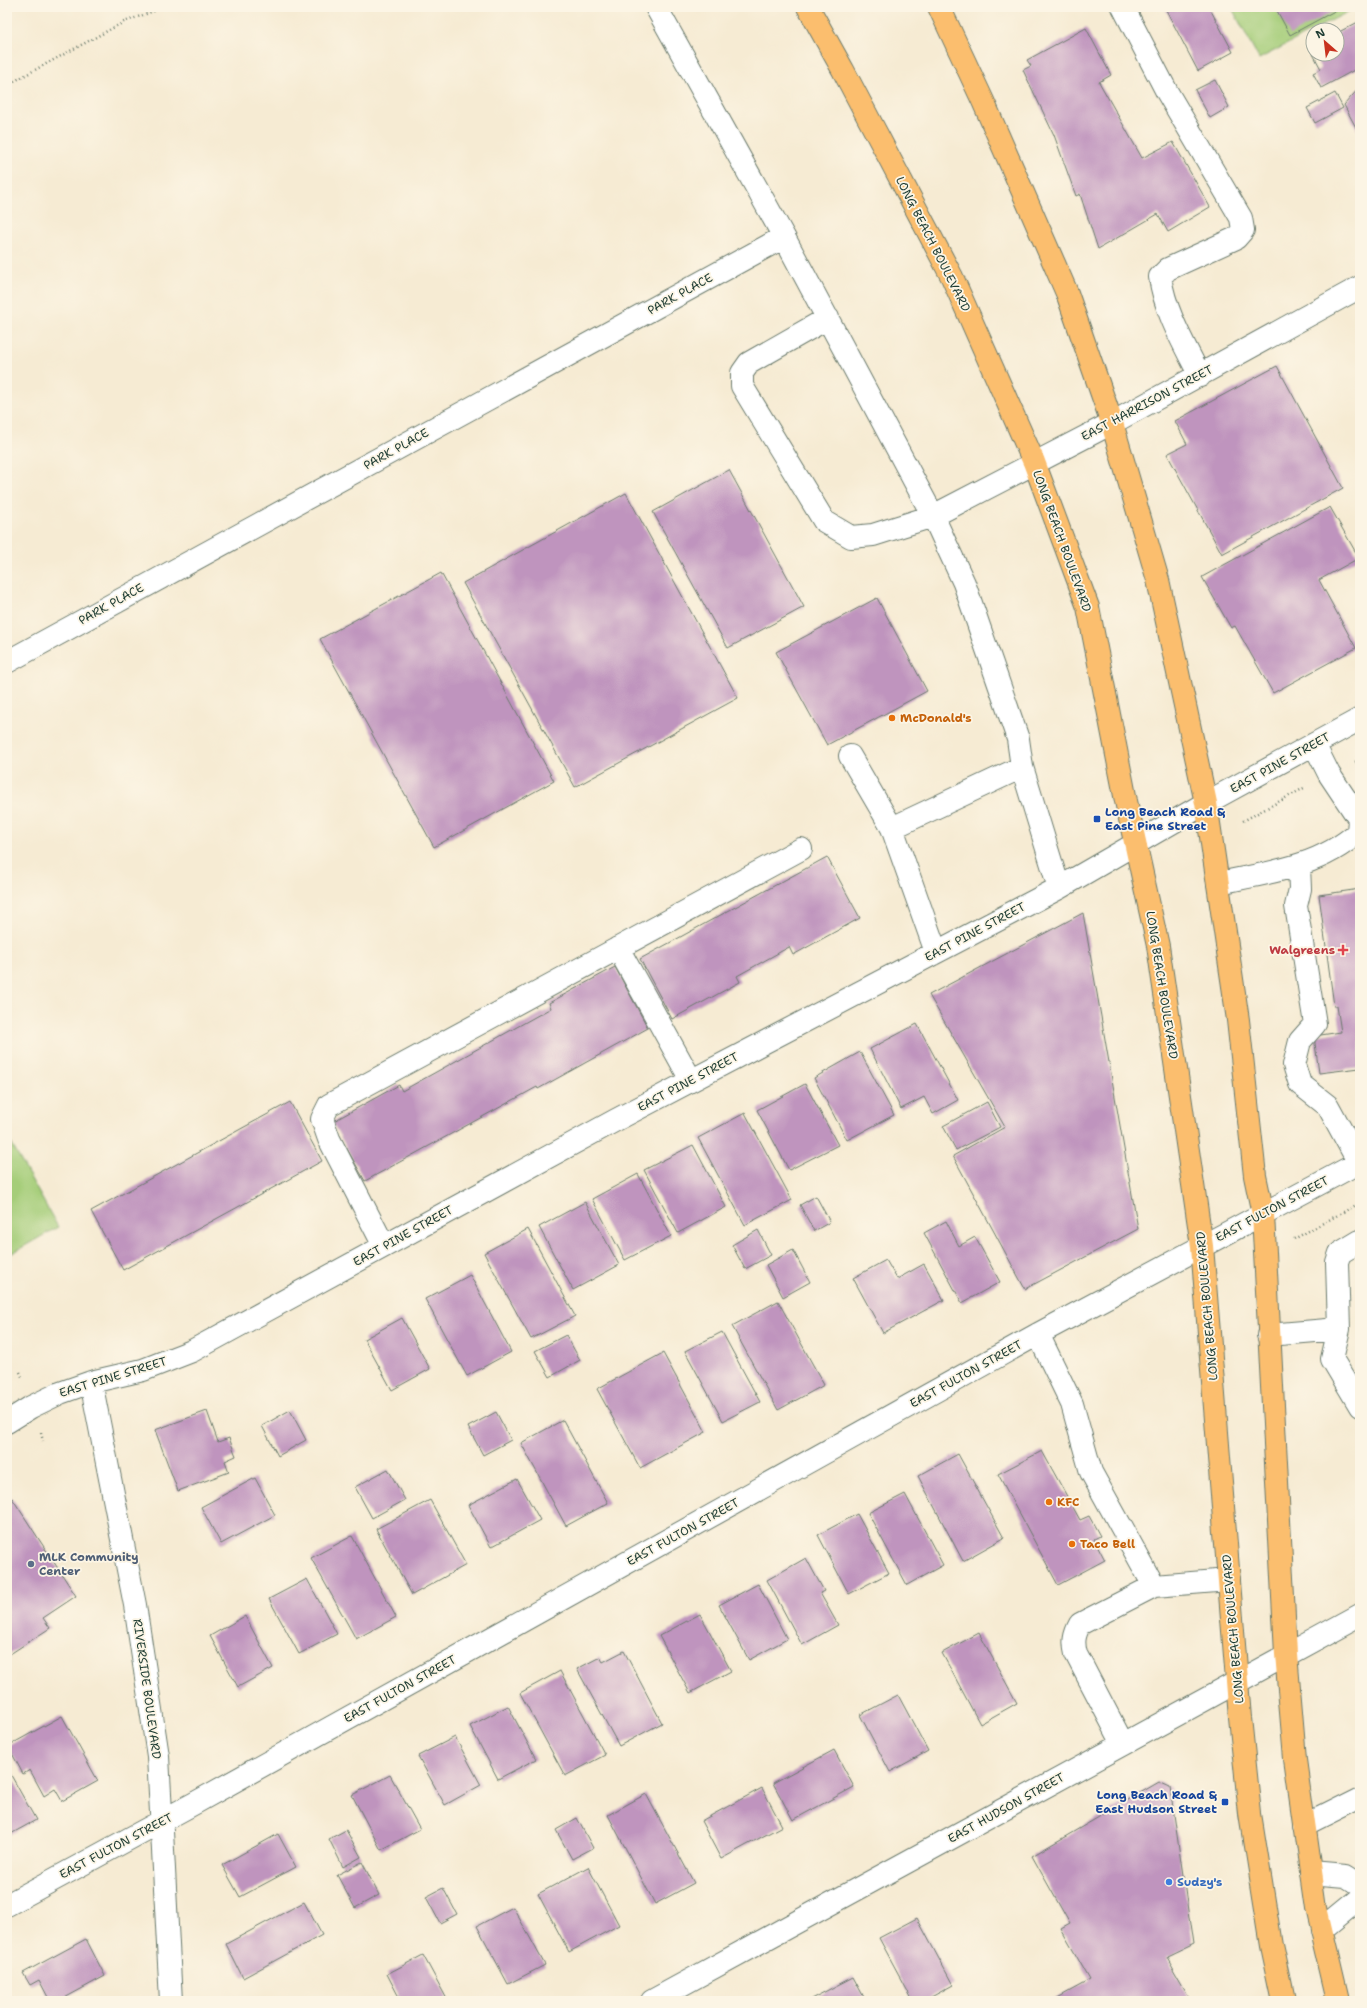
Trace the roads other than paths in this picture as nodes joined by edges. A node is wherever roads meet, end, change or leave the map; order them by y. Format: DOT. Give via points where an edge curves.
graph roads {
  1 [pos="656,7"];
  2 [pos="808,7"];
  3 [pos="939,7"];
  4 [pos="1123,7"];
  5 [pos="784,237"];
  6 [pos="1360,287"];
  7 [pos="828,318"];
  8 [pos="1200,376"];
  9 [pos="1112,423"];
  10 [pos="1034,462"];
  11 [pos="933,516"];
  12 [pos="7,662"];
  13 [pos="1360,719"];
  14 [pos="1314,744"];
  15 [pos="850,756"];
  16 [pos="1022,767"];
  17 [pos="1206,803"];
  18 [pos="892,828"];
  19 [pos="1135,843"];
  20 [pos="801,849"];
  21 [pos="1299,866"];
  22 [pos="1218,883"];
  23 [pos="1059,888"];
  24 [pos="618,948"];
  25 [pos="936,952"];
  26 [pos="691,1080"];
  27 [pos="1359,1162"];
  28 [pos="1263,1214"];
  29 [pos="1360,1242"];
  30 [pos="384,1246"];
  31 [pos="1202,1246"];
  32 [pos="1339,1329"];
  33 [pos="1038,1334"];
  34 [pos="1268,1335"];
  35 [pos="91,1382"];
  36 [pos="1360,1406"];
  37 [pos="7,1422"];
  38 [pos="1229,1580"];
  39 [pos="1154,1586"];
  40 [pos="1360,1615"];
  41 [pos="1286,1654"];
  42 [pos="1238,1682"];
  43 [pos="1123,1744"];
  44 [pos="1360,1798"];
  45 [pos="160,1822"];
  46 [pos="1304,1826"];
  47 [pos="1311,1873"];
  48 [pos="1360,1885"];
  49 [pos="1360,1898"];
  50 [pos="7,1905"];
  51 [pos="1321,1930"];
  52 [pos="171,2001"];
  53 [pos="652,2001"];
  54 [pos="1283,2001"];
  55 [pos="1338,2001"];
  1 -- 5 [label="street"];
  2 -- 10 [label="main road, LONG BEACH BOULEVARD" via="952,277"];
  3 -- 9 [label="main road" via="984,101 1067,293"];
  4 -- 8 [label="street" via="1167,92 1241,218 1243,230 1236,238 1168,269 1160,277 1174,325"];
  5 -- 7 [label="street"];
  5 -- 12 [label="street, PARK PLACE"];
  6 -- 8 [label="street, EAST HARRISON STREET"];
  7 -- 11 [label="street"];
  7 -- 11 [label="street, EAST HARRISON STREET" via="749,362 742,373 742,386 824,521 851,537 873,535"];
  8 -- 9 [label="street, EAST HARRISON STREET"];
  9 -- 10 [label="street, EAST HARRISON STREET"];
  9 -- 17 [label="main road" via="1158,580"];
  10 -- 11 [label="street, EAST HARRISON STREET"];
  10 -- 19 [label="main road, LONG BEACH BOULEVARD" via="1088,607"];
  11 -- 16 [label="street" via="964,583 1018,739"];
  13 -- 14 [label="street, EAST PINE STREET"];
  14 -- 17 [label="street, EAST PINE STREET"];
  14 -- 21 [label="street" via="1329,774 1360,819 1358,832 1346,843"];
  15 -- 18 [label="street"];
  16 -- 18 [label="street"];
  16 -- 23 [label="street"];
  17 -- 19 [label="street, EAST PINE STREET"];
  17 -- 22 [label="main road"];
  18 -- 25 [label="street"];
  19 -- 23 [label="street, EAST PINE STREET"];
  19 -- 31 [label="main road, LONG BEACH BOULEVARD" via="1158,946"];
  20 -- 24 [label="street"];
  21 -- 22 [label="street"];
  21 -- 27 [label="street" via="1300,889 1296,906 1315,1024 1300,1041 1294,1065 1300,1084 1328,1106"];
  22 -- 28 [label="main road" via="1238,1020 1255,1176"];
  23 -- 25 [label="street, EAST PINE STREET"];
  24 -- 26 [label="street"];
  24 -- 30 [label="street" via="329,1105 322,1118 329,1139"];
  25 -- 26 [label="street, EAST PINE STREET"];
  26 -- 30 [label="street, EAST PINE STREET"];
  27 -- 28 [label="street, EAST FULTON STREET"];
  28 -- 31 [label="street, EAST FULTON STREET"];
  28 -- 34 [label="main road"];
  29 -- 32 [label="street" via="1340,1253 1337,1262"];
  30 -- 35 [label="street, EAST PINE STREET" via="192,1351 143,1370"];
  31 -- 33 [label="street, EAST FULTON STREET"];
  31 -- 38 [label="main road, LONG BEACH BOULEVARD"];
  32 -- 34 [label="street"];
  32 -- 36 [label="street" via="1332,1359"];
  33 -- 39 [label="street" via="1072,1404 1091,1472"];
  33 -- 45 [label="street, EAST FULTON STREET"];
  34 -- 41 [label="main road"];
  35 -- 37 [label="street, EAST PINE STREET" via="31,1406"];
  35 -- 45 [label="street, RIVERSIDE BOULEVARD" via="135,1606 158,1756"];
  38 -- 39 [label="street"];
  38 -- 42 [label="main road, LONG BEACH BOULEVARD"];
  39 -- 43 [label="street" via="1080,1624 1075,1634 1076,1654"];
  40 -- 41 [label="street, EAST HUDSON STREET"];
  41 -- 42 [label="street, EAST HUDSON STREET"];
  41 -- 46 [label="main road"];
  42 -- 43 [label="street, EAST HUDSON STREET"];
  42 -- 54 [label="main road, LONG BEACH BOULEVARD" via="1250,1814 1271,1945"];
  43 -- 53 [label="street, EAST HUDSON STREET"];
  44 -- 46 [label="street"];
  45 -- 50 [label="street, EAST FULTON STREET"];
  45 -- 52 [label="street, RIVERSIDE BOULEVARD"];
  46 -- 47 [label="main road"];
  47 -- 48 [label="street" via="1346,1876"];
  47 -- 51 [label="main road"];
  49 -- 51 [label="street"];
  51 -- 55 [label="main road"];
}
